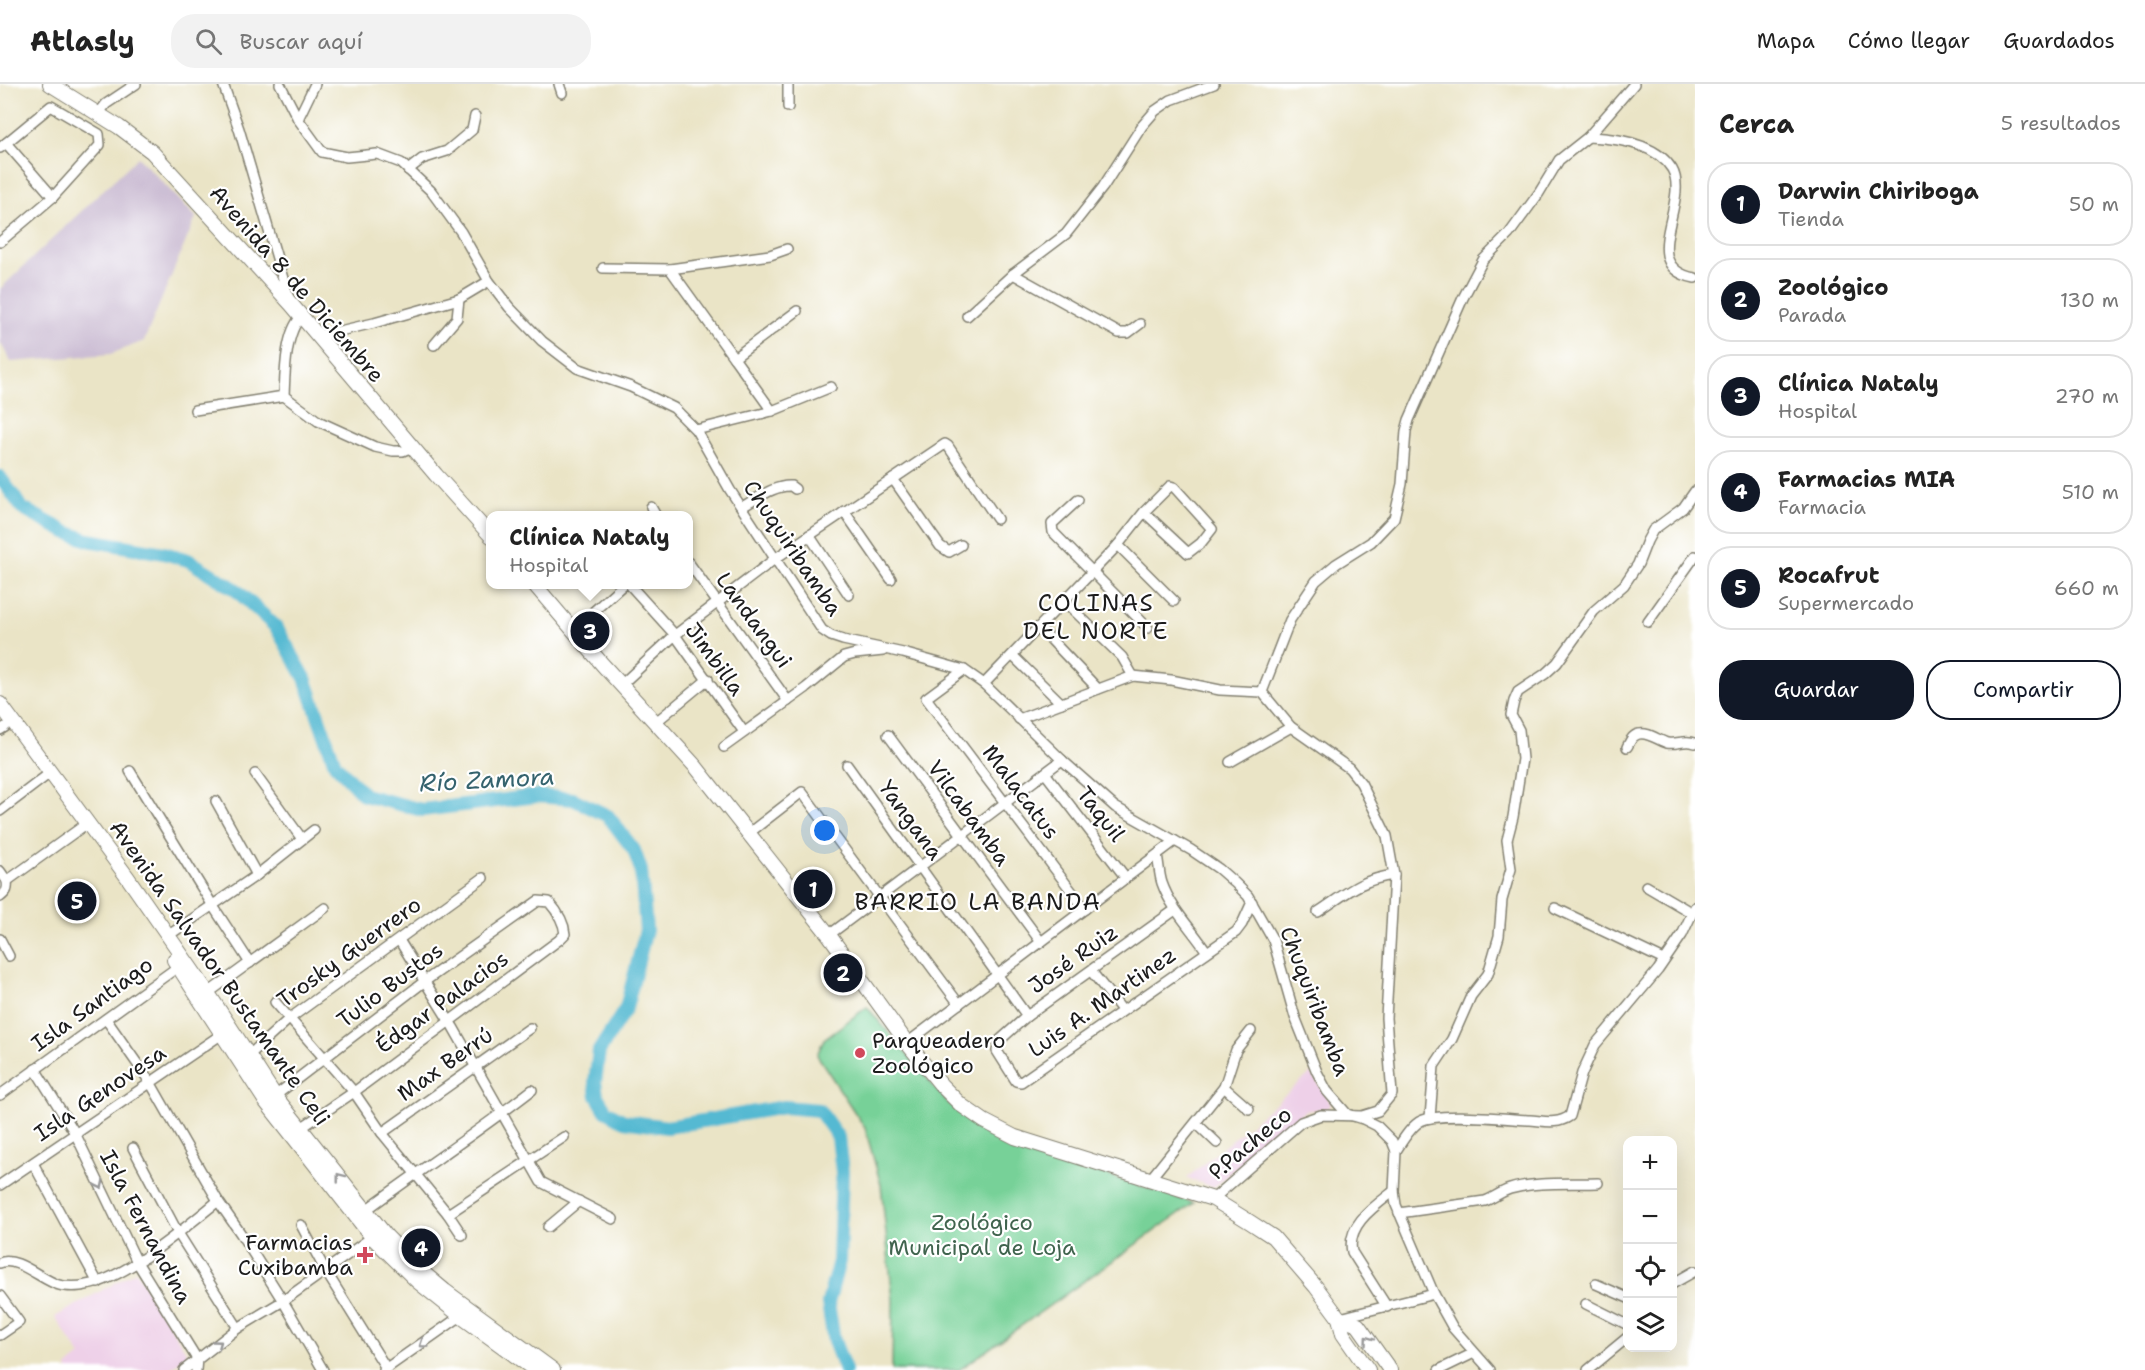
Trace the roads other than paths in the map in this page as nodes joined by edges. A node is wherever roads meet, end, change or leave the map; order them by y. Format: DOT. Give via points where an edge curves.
graph roads {
  1 [pos="50,84"];
  2 [pos="136,84"];
  3 [pos="223,84"];
  4 [pos="280,84"];
  5 [pos="315,84"];
  6 [pos="788,84"];
  7 [pos="1214,84"];
  8 [pos="1634,84"];
  9 [pos="788,107"];
  10 [pos="94,110"];
  11 [pos="475,116"];
  12 [pos="298,119"];
  13 [pos="80,122"];
  14 [pos="1588,136"];
  15 [pos="3,145"];
  16 [pos="408,170"];
  17 [pos="53,197"];
  18 [pos="0,242"];
  19 [pos="787,249"];
  20 [pos="603,268"];
  21 [pos="670,269"];
  22 [pos="1012,274"];
  23 [pos="1695,278"];
  24 [pos="489,281"];
  25 [pos="459,298"];
  26 [pos="291,304"];
  27 [pos="797,311"];
  28 [pos="967,316"];
  29 [pos="301,317"];
  30 [pos="1140,324"];
  31 [pos="318,336"];
  32 [pos="434,345"];
  33 [pos="734,358"];
  34 [pos="831,387"];
  35 [pos="284,396"];
  36 [pos="195,410"];
  37 [pos="772,411"];
  38 [pos="696,430"];
  39 [pos="411,447"];
  40 [pos="893,479"];
  41 [pos="795,489"];
  42 [pos="1695,491"];
  43 [pos="1078,500"];
  44 [pos="742,507"];
  45 [pos="844,511"];
  46 [pos="1144,512"];
  47 [pos="997,519"];
  48 [pos="486,530"];
  49 [pos="809,535"];
  50 [pos="961,544"];
  51 [pos="1118,545"];
  52 [pos="1695,556"];
  53 [pos="776,558"];
  54 [pos="693,568"];
  55 [pos="1091,572"];
  56 [pos="891,579"];
  57 [pos="537,589"];
  58 [pos="619,589"];
  59 [pos="633,589"];
  60 [pos="849,595"];
  61 [pos="1063,600"];
  62 [pos="1174,601"];
  63 [pos="717,602"];
  64 [pos="1648,622"];
  65 [pos="1039,627"];
  66 [pos="1148,628"];
  67 [pos="573,630"];
  68 [pos="675,635"];
  69 [pos="891,650"];
  70 [pos="1013,656"];
  71 [pos="964,670"];
  72 [pos="1133,676"];
  73 [pos="708,679"];
  74 [pos="984,684"];
  75 [pos="621,685"];
  76 [pos="1098,688"];
  77 [pos="1262,692"];
  78 [pos="788,701"];
  79 [pos="1060,703"];
  80 [pos="0,705"];
  81 [pos="1019,719"];
  82 [pos="656,722"];
  83 [pos="2,726"];
  84 [pos="1291,727"];
  85 [pos="744,732"];
  86 [pos="888,735"];
  87 [pos="1695,743"];
  88 [pos="724,747"];
  89 [pos="1627,747"];
  90 [pos="1062,760"];
  91 [pos="1230,762"];
  92 [pos="847,765"];
  93 [pos="130,771"];
  94 [pos="1045,773"];
  95 [pos="255,774"];
  96 [pos="47,775"];
  97 [pos="216,801"];
  98 [pos="1005,803"];
  99 [pos="0,810"];
  100 [pos="82,827"];
  101 [pos="314,830"];
  102 [pos="749,833"];
  103 [pos="961,836"];
  104 [pos="302,839"];
  105 [pos="1176,841"];
  106 [pos="1157,855"];
  107 [pos="920,866"];
  108 [pos="0,871"];
  109 [pos="257,875"];
  110 [pos="1394,875"];
  111 [pos="483,878"];
  112 [pos="1126,878"];
  113 [pos="125,880"];
  114 [pos="7,881"];
  115 [pos="1646,886"];
  116 [pos="0,897"];
  117 [pos="880,897"];
  118 [pos="538,901"];
  119 [pos="1252,902"];
  120 [pos="213,906"];
  121 [pos="325,908"];
  122 [pos="1555,908"];
  123 [pos="1084,909"];
  124 [pos="1175,910"];
  125 [pos="1693,910"];
  126 [pos="1318,912"];
  127 [pos="169,935"];
  128 [pos="829,935"];
  129 [pos="0,939"];
  130 [pos="399,940"];
  131 [pos="1041,942"];
  132 [pos="1207,951"];
  133 [pos="9,956"];
  134 [pos="1664,960"];
  135 [pos="250,963"];
  136 [pos="179,966"];
  137 [pos="1091,971"];
  138 [pos="998,975"];
  139 [pos="425,981"];
  140 [pos="204,997"];
  141 [pos="275,1002"];
  142 [pos="959,1004"];
  143 [pos="1122,1010"];
  144 [pos="1027,1016"];
  145 [pos="106,1019"];
  146 [pos="289,1019"];
  147 [pos="448,1021"];
  148 [pos="530,1029"];
  149 [pos="1251,1031"];
  150 [pos="222,1034"];
  151 [pos="907,1043"];
  152 [pos="998,1045"];
  153 [pos="245,1059"];
  154 [pos="324,1059"];
  155 [pos="475,1066"];
  156 [pos="35,1069"];
  157 [pos="150,1082"];
  158 [pos="1224,1087"];
  159 [pos="532,1090"];
  160 [pos="354,1092"];
  161 [pos="0,1095"];
  162 [pos="271,1099"];
  163 [pos="1249,1109"];
  164 [pos="502,1114"];
  165 [pos="1347,1114"];
  166 [pos="1431,1118"];
  167 [pos="1196,1123"];
  168 [pos="301,1128"];
  169 [pos="75,1133"];
  170 [pos="382,1133"];
  171 [pos="564,1137"];
  172 [pos="1217,1143"];
  173 [pos="133,1149"];
  174 [pos="1396,1151"];
  175 [pos="528,1159"];
  176 [pos="33,1163"];
  177 [pos="415,1173"];
  178 [pos="1151,1178"];
  179 [pos="1598,1183"];
  180 [pos="0,1185"];
  181 [pos="1394,1191"];
  182 [pos="1213,1199"];
  183 [pos="218,1201"];
  184 [pos="579,1201"];
  185 [pos="1399,1212"];
  186 [pos="362,1213"];
  187 [pos="448,1214"];
  188 [pos="613,1219"];
  189 [pos="301,1225"];
  190 [pos="548,1227"];
  191 [pos="178,1233"];
  192 [pos="377,1234"];
  193 [pos="462,1234"];
  194 [pos="137,1262"];
  195 [pos="0,1263"];
  196 [pos="325,1270"];
  197 [pos="1695,1271"];
  198 [pos="1677,1281"];
  199 [pos="98,1283"];
  200 [pos="1596,1284"];
  201 [pos="1434,1294"];
  202 [pos="0,1296"];
  203 [pos="1623,1296"];
  204 [pos="283,1301"];
  205 [pos="1586,1304"];
  206 [pos="1387,1307"];
  207 [pos="465,1313"];
  208 [pos="1339,1318"];
  209 [pos="1623,1322"];
  210 [pos="238,1328"];
  211 [pos="0,1335"];
  212 [pos="1623,1341"];
  213 [pos="1474,1353"];
  214 [pos="197,1359"];
  215 [pos="385,1369"];
  216 [pos="184,1370"];
  217 [pos="196,1370"];
  218 [pos="323,1370"];
  219 [pos="535,1370"];
  220 [pos="553,1370"];
  221 [pos="1368,1370"];
  222 [pos="1390,1370"];
  223 [pos="1439,1370"];
  224 [pos="1491,1370"];
  225 [pos="1588,1370"];
  1 -- 10 [label="main road, Avenida 8 de Diciembre"];
  2 -- 10 [label="street"];
  3 -- 26 [label="street"];
  4 -- 12 [label="street, Chuquiribamba"];
  5 -- 12 [label="street"];
  6 -- 9 [label="street"];
  7 -- 22 [label="street" via="1171,100 1155,111 1065,234"];
  8 -- 14 [label="street"];
  10 -- 13 [label="street"];
  10 -- 26 [label="main road, Avenida 8 de Diciembre" via="152,152"];
  11 -- 16 [label="street" via="472,130 447,152 422,159"];
  12 -- 16 [label="street, Chuquiribamba" via="322,152 347,157 377,154 401,163"];
  13 -- 15 [label="street" via="51,106"];
  13 -- 17 [label="street" via="99,134 100,145"];
  14 -- 23 [label="street" via="1613,138 1658,153 1673,170 1676,190 1666,245 1668,258 1672,267"];
  14 -- 77 [label="street" via="1559,160 1509,234 1483,260 1462,298 1409,420 1394,518 1371,542 1316,581 1290,620"];
  15 -- 17 [label="street"];
  16 -- 24 [label="street, Chuquiribamba" via="431,191 461,232"];
  17 -- 18 [label="street"];
  19 -- 21 [label="street" via="770,255"];
  20 -- 21 [label="street"];
  21 -- 33 [label="street"];
  22 -- 28 [label="street"];
  22 -- 30 [label="street" via="1119,333 1128,333"];
  24 -- 25 [label="street"];
  24 -- 38 [label="street, Chuquiribamba" via="542,341 577,368 631,387 674,408"];
  25 -- 31 [label="street"];
  25 -- 32 [label="street" via="456,318"];
  26 -- 29 [label="main road, Avenida 8 de Diciembre"];
  27 -- 33 [label="street"];
  29 -- 31 [label="main road, Avenida 8 de Diciembre"];
  29 -- 35 [label="street" via="290,335"];
  31 -- 39 [label="main road, Avenida 8 de Diciembre"];
  33 -- 37 [label="street"];
  34 -- 37 [label="street"];
  35 -- 36 [label="street"];
  35 -- 39 [label="street" via="318,422 375,447 403,451"];
  37 -- 38 [label="street"];
  38 -- 44 [label="street, Chuquiribamba"];
  39 -- 48 [label="main road, Avenida 8 de Diciembre"];
  40 -- 45 [label="street"];
  40 -- 47 [label="street" via="945,444"];
  40 -- 50 [label="street" via="940,546 949,552"];
  41 -- 44 [label="street" via="780,488"];
  42 -- 166 [label="street" via="1683,508 1653,530 1624,585 1594,611 1557,663 1518,692 1514,701 1511,715 1519,730 1522,759 1507,840 1510,869 1499,936 1488,974 1471,996 1452,1039 1434,1066"];
  43 -- 55 [label="street" via="1052,524 1052,529"];
  44 -- 53 [label="street, Chuquiribamba"];
  45 -- 49 [label="street"];
  45 -- 56 [label="street"];
  46 -- 46 [label="street" via="1170,486 1174,487 1211,527 1210,532 1188,553"];
  46 -- 51 [label="street"];
  49 -- 53 [label="street"];
  49 -- 60 [label="street"];
  51 -- 55 [label="street"];
  51 -- 62 [label="street"];
  52 -- 64 [label="street"];
  53 -- 63 [label="street"];
  53 -- 69 [label="street, Chuquiribamba" via="822,630 837,638"];
  54 -- 63 [label="street, Landangui"];
  55 -- 61 [label="street"];
  55 -- 66 [label="street"];
  57 -- 67 [label="main road"];
  58 -- 67 [label="street"];
  59 -- 68 [label="street, Jimbilla"];
  61 -- 65 [label="street"];
  61 -- 72 [label="street" via="1122,657"];
  63 -- 68 [label="street"];
  63 -- 78 [label="street, Landangui"];
  65 -- 70 [label="street"];
  65 -- 76 [label="street"];
  67 -- 75 [label="main road"];
  68 -- 73 [label="street, Jimbilla"];
  68 -- 75 [label="street"];
  69 -- 71 [label="street, Chuquiribamba"];
  69 -- 78 [label="street" via="844,657"];
  70 -- 74 [label="street"];
  70 -- 79 [label="street"];
  71 -- 74 [label="street, Chuquiribamba"];
  71 -- 98 [label="street, Malacatus" via="926,698"];
  72 -- 76 [label="street"];
  72 -- 77 [label="street" via="1220,690"];
  73 -- 82 [label="street"];
  73 -- 85 [label="street, Jimbilla"];
  74 -- 81 [label="street, Chuquiribamba"];
  75 -- 82 [label="main road"];
  76 -- 79 [label="street"];
  77 -- 84 [label="street, P.Pacheco"];
  78 -- 85 [label="street"];
  79 -- 81 [label="street"];
  80 -- 96 [label="main road, Avenida Salvador Bustamante Celi"];
  81 -- 90 [label="street, Chuquiribamba"];
  82 -- 102 [label="main road"];
  83 -- 96 [label="main road, Avenida Salvador Bustamante Celi"];
  84 -- 91 [label="street"];
  84 -- 110 [label="street, P.Pacheco" via="1343,762 1361,783 1387,836"];
  85 -- 88 [label="street"];
  86 -- 103 [label="street, Vilcabamba"];
  87 -- 89 [label="street" via="1669,744 1639,734"];
  90 -- 94 [label="street"];
  90 -- 105 [label="street, Chuquiribamba" via="1115,807"];
  92 -- 107 [label="street, Yangana"];
  93 -- 120 [label="street"];
  94 -- 98 [label="street"];
  94 -- 112 [label="street, Taquil"];
  95 -- 104 [label="street"];
  96 -- 99 [label="street"];
  96 -- 100 [label="main road, Avenida Salvador Bustamante Celi"];
  96 -- 113 [label="main road, Avenida Salvador Bustamante Celi"];
  97 -- 109 [label="street"];
  98 -- 103 [label="street"];
  98 -- 123 [label="street, Malacatus"];
  100 -- 113 [label="main road, Avenida Salvador Bustamante Celi"];
  100 -- 114 [label="street"];
  101 -- 104 [label="street"];
  102 -- 117 [label="street" via="802,792"];
  102 -- 128 [label="main road"];
  103 -- 107 [label="street"];
  103 -- 131 [label="street, Vilcabamba"];
  104 -- 109 [label="street"];
  105 -- 106 [label="street"];
  105 -- 119 [label="street, Chuquiribamba" via="1219,869"];
  106 -- 112 [label="street"];
  106 -- 124 [label="street" via="1161,881"];
  107 -- 117 [label="street"];
  107 -- 138 [label="street, Yangana"];
  108 -- 114 [label="street"];
  109 -- 120 [label="street"];
  110 -- 126 [label="street" via="1357,885"];
  110 -- 165 [label="street, P.Pacheco" via="1386,1018 1392,1094 1378,1111 1362,1116"];
  111 -- 130 [label="street, Trosky Guerrero"];
  112 -- 123 [label="street"];
  113 -- 127 [label="main road, Avenida Salvador Bustamante Celi"];
  113 -- 136 [label="main road, Avenida Salvador Bustamante Celi"];
  114 -- 116 [label="street" via="8,888"];
  115 -- 125 [label="street"];
  117 -- 128 [label="street"];
  117 -- 142 [label="street"];
  118 -- 139 [label="street, Tulio Bustos"];
  118 -- 147 [label="street, Édgar Palacios" via="549,902 556,909 565,934"];
  119 -- 132 [label="street, Luis A. Martinez" via="1236,932"];
  119 -- 165 [label="street, Chuquiribamba" via="1273,940 1295,1017 1317,1072"];
  120 -- 127 [label="street"];
  120 -- 135 [label="street"];
  121 -- 135 [label="street"];
  122 -- 134 [label="street"];
  123 -- 131 [label="street"];
  124 -- 132 [label="street"];
  124 -- 137 [label="street, José Ruiz"];
  125 -- 134 [label="street" via="1682,935"];
  127 -- 140 [label="main road, Avenida Salvador Bustamante Celi"];
  128 -- 151 [label="main road"];
  129 -- 133 [label="street"];
  130 -- 139 [label="street"];
  130 -- 146 [label="street, Trosky Guerrero"];
  131 -- 138 [label="street"];
  132 -- 143 [label="street, Luis A. Martinez"];
  134 -- 166 [label="street" via="1595,1045 1570,1116 1553,1122"];
  135 -- 140 [label="street"];
  136 -- 140 [label="main road, Avenida Salvador Bustamante Celi"];
  136 -- 145 [label="street, Isla Santiago"];
  137 -- 143 [label="street"];
  137 -- 144 [label="street, José Ruiz"];
  138 -- 142 [label="street"];
  138 -- 144 [label="street, Yangana"];
  139 -- 147 [label="street"];
  139 -- 154 [label="street, Tulio Bustos"];
  140 -- 150 [label="main road, Avenida Salvador Bustamante Celi"];
  140 -- 153 [label="main road, Avenida Salvador Bustamante Celi"];
  141 -- 146 [label="street"];
  142 -- 151 [label="street"];
  143 -- 152 [label="street, Luis A. Martinez" via="1022,1082 1016,1081 997,1051"];
  144 -- 152 [label="street, José Ruiz"];
  145 -- 156 [label="street, Isla Santiago"];
  145 -- 157 [label="street"];
  146 -- 153 [label="street, Trosky Guerrero"];
  146 -- 154 [label="street"];
  147 -- 155 [label="street"];
  147 -- 160 [label="street, Édgar Palacios"];
  148 -- 155 [label="street, Max Berrú"];
  149 -- 158 [label="street" via="1236,1050"];
  150 -- 153 [label="main road, Avenida Salvador Bustamante Celi"];
  150 -- 157 [label="street, Isla Genovesa"];
  151 -- 178 [label="main road" via="941,1085 984,1121 1045,1148"];
  153 -- 162 [label="main road, Avenida Salvador Bustamante Celi"];
  154 -- 160 [label="street"];
  154 -- 162 [label="street, Tulio Bustos"];
  155 -- 164 [label="street"];
  155 -- 170 [label="street, Max Berrú"];
  156 -- 161 [label="street, Isla Santiago"];
  156 -- 169 [label="street, Isla Fernandina"];
  157 -- 169 [label="street, Isla Genovesa"];
  157 -- 183 [label="street"];
  158 -- 163 [label="street"];
  158 -- 167 [label="street"];
  159 -- 164 [label="street"];
  160 -- 168 [label="street, Édgar Palacios"];
  160 -- 170 [label="street"];
  162 -- 168 [label="main road, Avenida Salvador Bustamante Celi"];
  162 -- 186 [label="main road, Avenida Salvador Bustamante Celi"];
  164 -- 175 [label="street"];
  164 -- 177 [label="street"];
  165 -- 174 [label="street, Chuquiribamba" via="1377,1126"];
  165 -- 182 [label="street, P.Pacheco" via="1321,1115 1301,1122"];
  166 -- 174 [label="street" via="1419,1122"];
  167 -- 172 [label="street"];
  167 -- 178 [label="street"];
  186 -- 168 [label="main road, Avenida Salvador Bustamante Celi, one-way"];
  169 -- 176 [label="street, Isla Genovesa"];
  169 -- 194 [label="street, Isla Fernandina, one-way"];
  170 -- 177 [label="street"];
  171 -- 175 [label="street"];
  173 -- 191 [label="street"];
  174 -- 181 [label="street"];
  175 -- 184 [label="street" via="541,1182"];
  175 -- 187 [label="street"];
  176 -- 180 [label="street, Isla Genovesa"];
  176 -- 199 [label="street"];
  177 -- 186 [label="street"];
  177 -- 187 [label="street"];
  178 -- 182 [label="main road"];
  179 -- 185 [label="street" via="1511,1188 1485,1201"];
  181 -- 185 [label="street"];
  181 -- 206 [label="street" via="1357,1226 1350,1242 1352,1252"];
  182 -- 208 [label="main road" via="1273,1237"];
  183 -- 191 [label="street"];
  183 -- 204 [label="street"];
  184 -- 188 [label="street"];
  184 -- 190 [label="street"];
  185 -- 201 [label="street"];
  186 -- 192 [label="main road, Avenida Salvador Bustamante Celi"];
  187 -- 193 [label="street"];
  189 -- 196 [label="street"];
  191 -- 194 [label="street"];
  191 -- 210 [label="street"];
  192 -- 196 [label="street"];
  192 -- 207 [label="main road, Avenida Salvador Bustamante Celi" via="417,1281"];
  194 -- 199 [label="street"];
  194 -- 214 [label="street, Isla Fernandina"];
  195 -- 199 [label="street" via="15,1263 60,1286"];
  196 -- 204 [label="street"];
  196 -- 215 [label="street"];
  197 -- 198 [label="street"];
  200 -- 203 [label="street"];
  201 -- 206 [label="street"];
  201 -- 213 [label="street" via="1453,1328"];
  202 -- 211 [label="street" via="19,1322"];
  204 -- 210 [label="street"];
  204 -- 218 [label="street"];
  205 -- 209 [label="street"];
  206 -- 208 [label="street"];
  207 -- 215 [label="street, one-way"];
  207 -- 219 [label="main road, Avenida Salvador Bustamante Celi"];
  207 -- 220 [label="main road, Avenida Salvador Bustamante Celi"];
  208 -- 221 [label="main road" via="1343,1334"];
  222 -- 208 [label="main road, one-way" via="1358,1325"];
  214 -- 210 [label="street, one-way"];
  212 -- 225 [label="street"];
  213 -- 223 [label="street"];
  213 -- 224 [label="street"];
  214 -- 216 [label="street"];
  214 -- 217 [label="street"];
}
